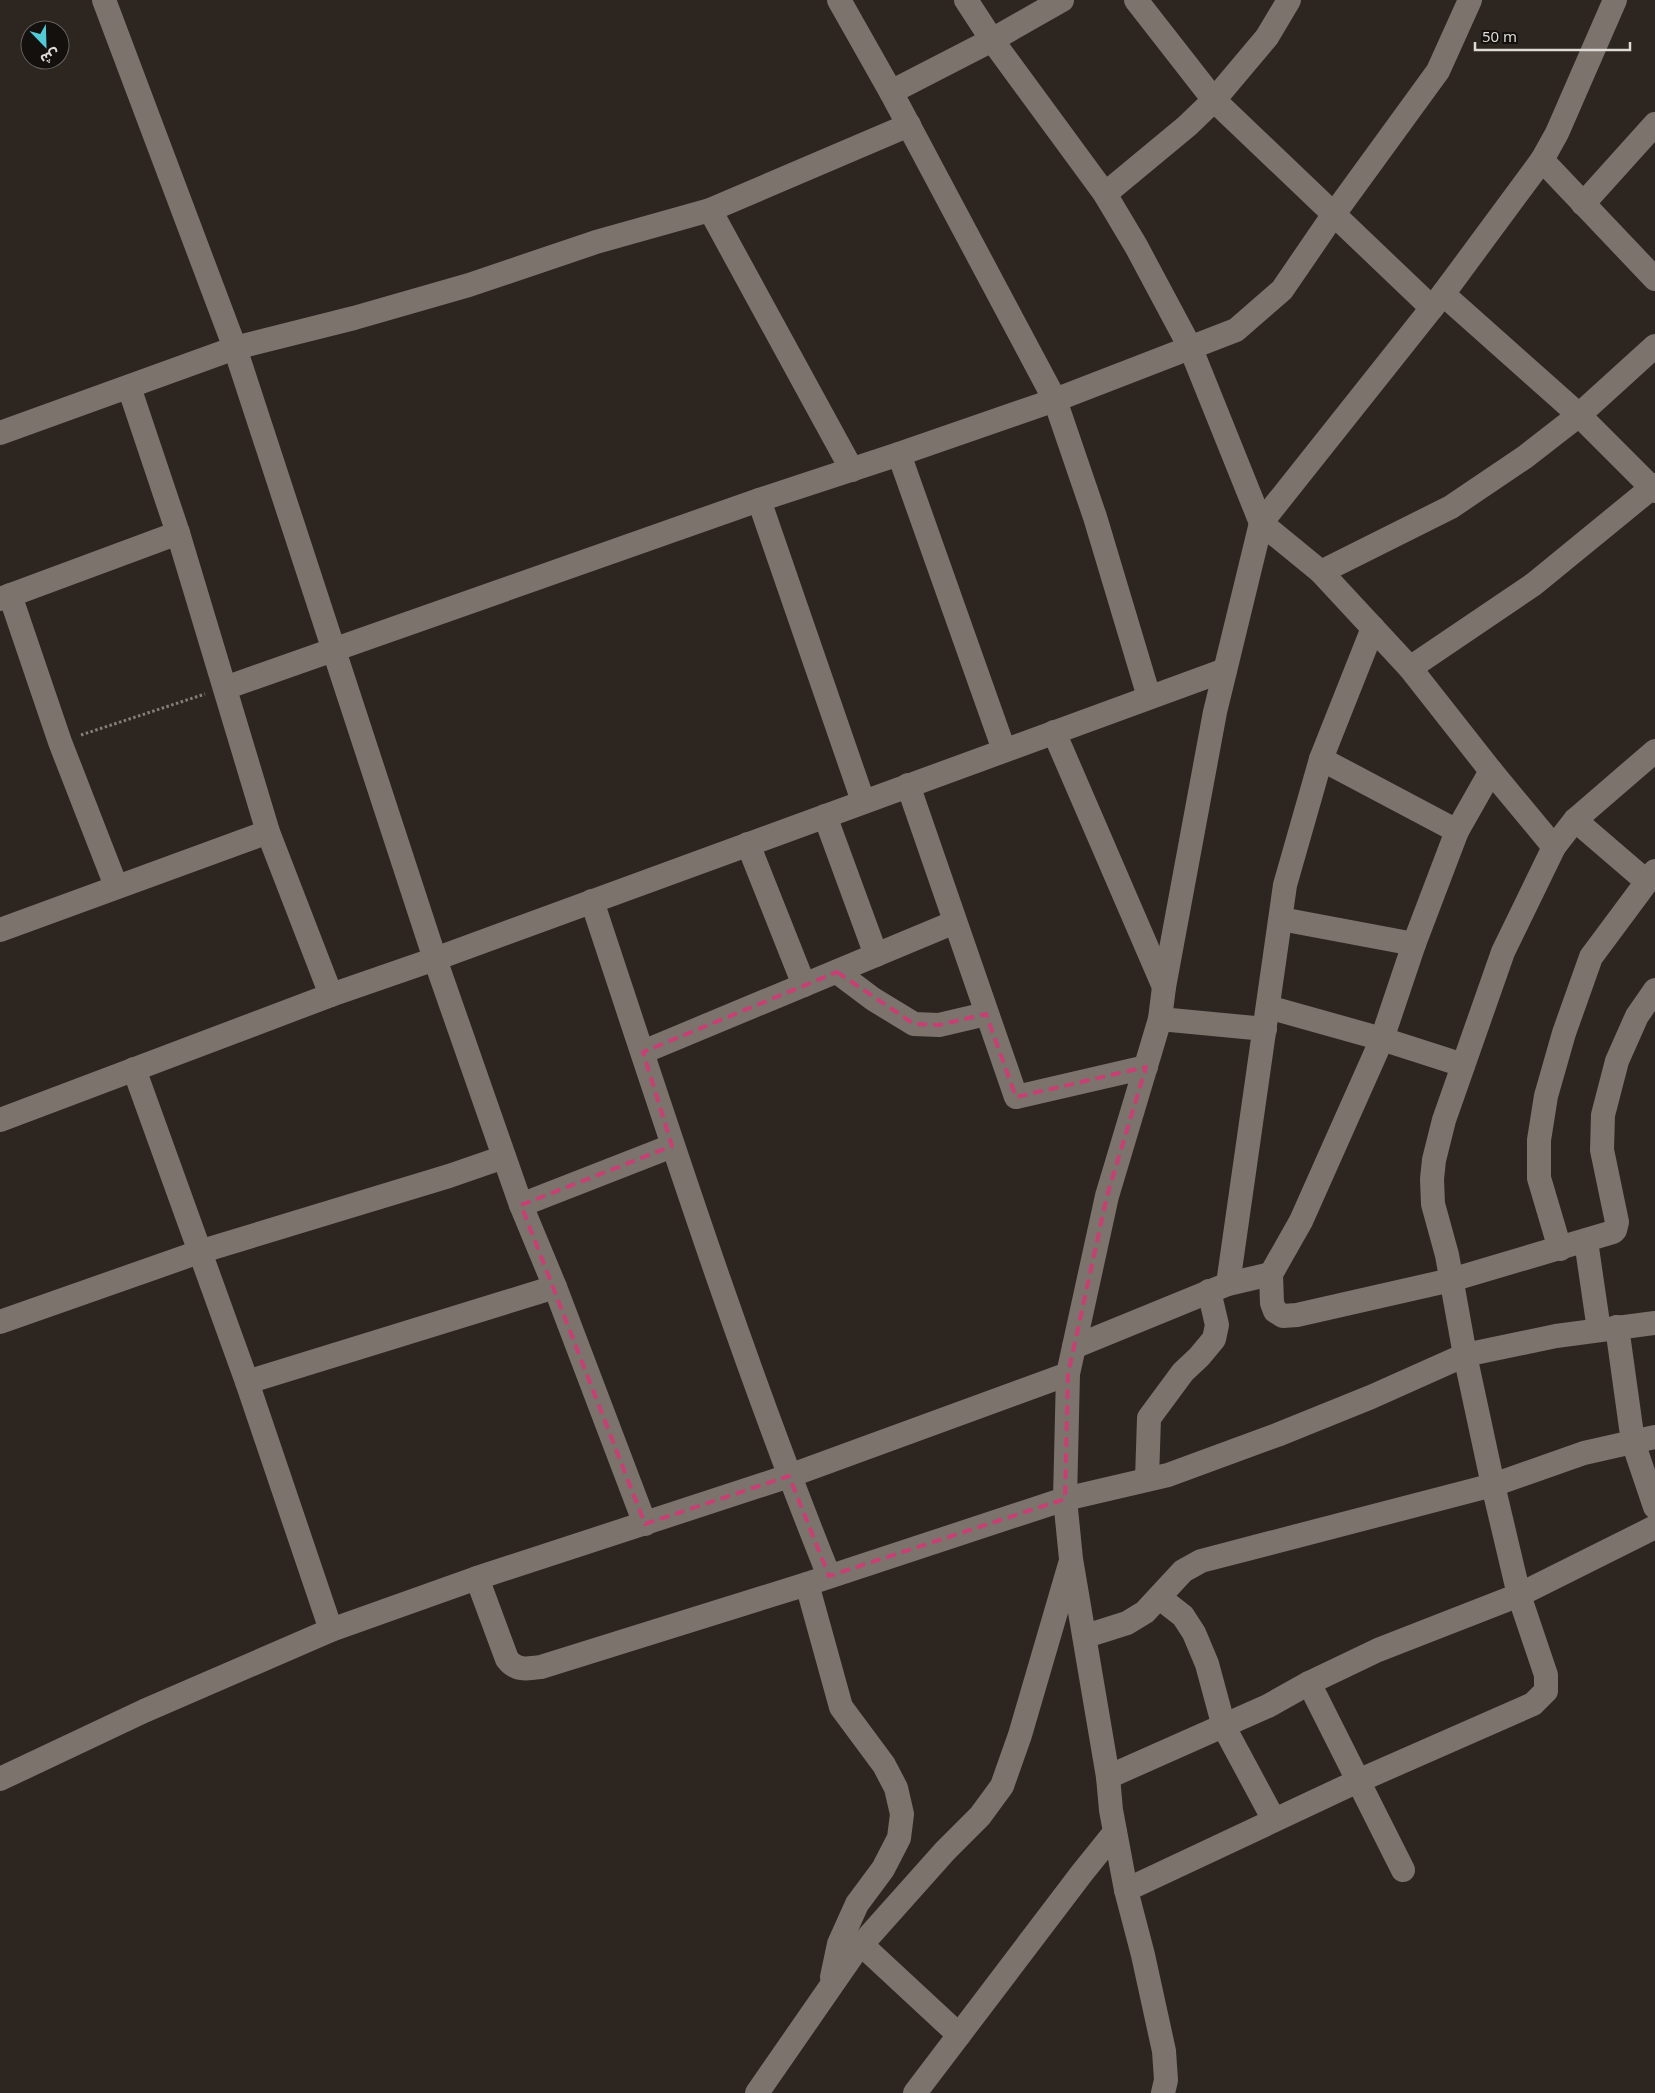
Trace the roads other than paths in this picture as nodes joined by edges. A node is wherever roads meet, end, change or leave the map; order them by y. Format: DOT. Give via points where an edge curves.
graph roads {
  1 [pos="104,0"];
  2 [pos="840,0"];
  3 [pos="966,0"];
  4 [pos="1062,0"];
  5 [pos="1136,0"];
  6 [pos="1289,0"];
  7 [pos="1470,0"];
  8 [pos="1608,1"];
  9 [pos="992,40"];
  10 [pos="891,92"];
  11 [pos="1214,100"];
  12 [pos="1655,124"];
  13 [pos="909,125"];
  14 [pos="1542,160"];
  15 [pos="1105,194"];
  16 [pos="1582,204"];
  17 [pos="710,210"];
  18 [pos="1334,214"];
  19 [pos="1655,279"];
  20 [pos="1438,301"];
  21 [pos="1655,346"];
  22 [pos="235,348"];
  23 [pos="1191,349"];
  24 [pos="129,387"];
  25 [pos="1054,400"];
  26 [pos="1579,415"];
  27 [pos="0,433"];
  28 [pos="899,454"];
  29 [pos="852,470"];
  30 [pos="1654,488"];
  31 [pos="759,500"];
  32 [pos="1262,523"];
  33 [pos="178,533"];
  34 [pos="1321,572"];
  35 [pos="5,597"];
  36 [pos="1373,628"];
  37 [pos="333,650"];
  38 [pos="1410,668"];
  39 [pos="1225,670"];
  40 [pos="225,688"];
  41 [pos="1149,697"];
  42 [pos="1054,732"];
  43 [pos="1004,750"];
  44 [pos="1655,751"];
  45 [pos="1321,759"];
  46 [pos="1491,771"];
  47 [pos="908,785"];
  48 [pos="863,801"];
  49 [pos="825,816"];
  50 [pos="1575,820"];
  51 [pos="1457,831"];
  52 [pos="268,832"];
  53 [pos="748,844"];
  54 [pos="1554,846"];
  55 [pos="1650,876"];
  56 [pos="116,886"];
  57 [pos="592,901"];
  58 [pos="1281,919"];
  59 [pos="955,922"];
  60 [pos="0,930"];
  61 [pos="1414,944"];
  62 [pos="876,955"];
  63 [pos="435,959"];
  64 [pos="836,972"];
  65 [pos="804,985"];
  66 [pos="1164,987"];
  67 [pos="1655,990"];
  68 [pos="331,995"];
  69 [pos="986,1014"];
  70 [pos="1266,1018"];
  71 [pos="1160,1019"];
  72 [pos="1382,1039"];
  73 [pos="642,1052"];
  74 [pos="1463,1064"];
  75 [pos="1146,1068"];
  76 [pos="134,1070"];
  77 [pos="0,1120"];
  78 [pos="672,1146"];
  79 [pos="504,1157"];
  80 [pos="521,1205"];
  81 [pos="1586,1241"];
  82 [pos="1560,1249"];
  83 [pos="199,1252"];
  84 [pos="1270,1274"];
  85 [pos="1451,1280"];
  86 [pos="555,1287"];
  87 [pos="1218,1288"];
  88 [pos="0,1322"];
  89 [pos="1655,1323"];
  90 [pos="1608,1329"];
  91 [pos="1074,1347"];
  92 [pos="1465,1355"];
  93 [pos="1068,1374"];
  94 [pos="247,1382"];
  95 [pos="1644,1440"];
  96 [pos="789,1476"];
  97 [pos="1147,1479"];
  98 [pos="1493,1485"];
  99 [pos="1065,1499"];
  100 [pos="1655,1507"];
  101 [pos="645,1524"];
  102 [pos="1655,1527"];
  103 [pos="1072,1559"];
  104 [pos="477,1578"];
  105 [pos="818,1580"];
  106 [pos="1519,1595"];
  107 [pos="1160,1598"];
  108 [pos="331,1630"];
  109 [pos="1086,1636"];
  110 [pos="1309,1683"];
  111 [pos="1224,1727"];
  112 [pos="1108,1777"];
  113 [pos="0,1779"];
  114 [pos="1358,1782"];
  115 [pos="1274,1820"];
  116 [pos="1116,1832"];
  117 [pos="1403,1870"];
  118 [pos="1126,1890"];
  119 [pos="862,1945"];
  120 [pos="830,1986"];
  121 [pos="959,2035"];
  122 [pos="1164,2092"];
  123 [pos="757,2093"];
  124 [pos="915,2093"];
  1 -- 22 [label="street"];
  2 -- 10 [label="street"];
  3 -- 9 [label="street"];
  4 -- 9 [label="street"];
  5 -- 11 [label="street"];
  6 -- 11 [label="street" via="1267,37"];
  7 -- 18 [label="street" via="1438,71"];
  8 -- 14 [label="street" via="1557,133"];
  9 -- 10 [label="street"];
  9 -- 15 [label="street"];
  10 -- 13 [label="street"];
  11 -- 15 [label="street" via="1188,126"];
  11 -- 18 [label="street"];
  12 -- 16 [label="street"];
  13 -- 17 [label="street"];
  13 -- 25 [label="street"];
  14 -- 16 [label="street"];
  14 -- 20 [label="street"];
  15 -- 23 [label="street"];
  16 -- 19 [label="street"];
  17 -- 22 [label="street" via="596,242 469,285"];
  17 -- 29 [label="street"];
  18 -- 20 [label="street"];
  18 -- 23 [label="street" via="1282,290 1236,330"];
  20 -- 26 [label="street"];
  20 -- 32 [label="street"];
  21 -- 26 [label="street"];
  22 -- 24 [label="street"];
  22 -- 37 [label="street"];
  23 -- 25 [label="street"];
  23 -- 32 [label="street"];
  24 -- 27 [label="street"];
  24 -- 33 [label="street"];
  25 -- 28 [label="street"];
  25 -- 41 [label="street" via="1095,517"];
  26 -- 30 [label="street"];
  26 -- 34 [label="street" via="1525,457 1451,507"];
  28 -- 29 [label="street"];
  28 -- 43 [label="street"];
  29 -- 31 [label="street"];
  30 -- 38 [label="street" via="1534,584"];
  31 -- 37 [label="street"];
  31 -- 48 [label="street"];
  32 -- 34 [label="street"];
  32 -- 39 [label="street"];
  33 -- 35 [label="street"];
  33 -- 40 [label="street"];
  34 -- 36 [label="street"];
  35 -- 56 [label="street"];
  36 -- 38 [label="street"];
  36 -- 45 [label="street"];
  37 -- 40 [label="street"];
  37 -- 63 [label="street"];
  38 -- 46 [label="street"];
  39 -- 41 [label="street"];
  39 -- 66 [label="street"];
  40 -- 52 [label="street"];
  41 -- 42 [label="street"];
  42 -- 43 [label="street"];
  42 -- 66 [label="street"];
  43 -- 47 [label="street"];
  44 -- 50 [label="street"];
  45 -- 51 [label="street"];
  45 -- 58 [label="street" via="1285,885"];
  46 -- 51 [label="street"];
  46 -- 54 [label="street"];
  47 -- 48 [label="street"];
  47 -- 59 [label="street"];
  48 -- 49 [label="street"];
  49 -- 53 [label="street"];
  49 -- 62 [label="street"];
  50 -- 54 [label="street"];
  50 -- 55 [label="street"];
  51 -- 61 [label="street"];
  52 -- 56 [label="street"];
  52 -- 68 [label="street"];
  53 -- 57 [label="street"];
  53 -- 65 [label="street"];
  54 -- 74 [label="street" via="1503,952"];
  55 -- 82 [label="street" via="1591,957 1546,1096 1539,1140 1539,1178"];
  56 -- 60 [label="street"];
  57 -- 63 [label="street"];
  57 -- 73 [label="street"];
  58 -- 61 [label="street"];
  58 -- 70 [label="street"];
  59 -- 62 [label="street"];
  59 -- 69 [label="street"];
  61 -- 72 [label="street"];
  62 -- 64 [label="street"];
  63 -- 68 [label="street"];
  63 -- 79 [label="street"];
  64 -- 65 [label="street"];
  64 -- 69 [label="street" via="914,1024 939,1025"];
  65 -- 73 [label="street"];
  66 -- 71 [label="street"];
  67 -- 81 [label="street" via="1637,1016 1617,1060 1603,1115 1602,1150 1617,1226 1609,1235"];
  68 -- 76 [label="street"];
  69 -- 75 [label="street" via="1016,1097"];
  70 -- 71 [label="street"];
  70 -- 72 [label="street"];
  70 -- 87 [label="street"];
  71 -- 75 [label="street"];
  72 -- 74 [label="street"];
  72 -- 84 [label="street" via="1301,1221"];
  73 -- 78 [label="street"];
  74 -- 85 [label="street" via="1444,1120 1432,1179 1434,1204"];
  75 -- 91 [label="street" via="1106,1196"];
  76 -- 77 [label="street"];
  76 -- 83 [label="street"];
  78 -- 80 [label="street"];
  78 -- 96 [label="street"];
  79 -- 80 [label="street"];
  79 -- 83 [label="street"];
  80 -- 86 [label="street"];
  81 -- 82 [label="street"];
  81 -- 90 [label="street"];
  82 -- 85 [label="street"];
  83 -- 88 [label="street"];
  83 -- 94 [label="street"];
  84 -- 85 [label="street" via="1272,1303 1275,1311 1283,1316"];
  84 -- 87 [label="street"];
  85 -- 92 [label="street"];
  86 -- 94 [label="street"];
  86 -- 101 [label="street"];
  87 -- 91 [label="street"];
  87 -- 97 [label="street" via="1214,1340 1179,1377 1149,1418"];
  89 -- 90 [label="street"];
  90 -- 92 [label="street"];
  90 -- 95 [label="street"];
  91 -- 93 [label="street"];
  92 -- 97 [label="street" via="1277,1435 1168,1475"];
  92 -- 98 [label="street"];
  93 -- 96 [label="street"];
  93 -- 99 [label="street"];
  94 -- 108 [label="street"];
  95 -- 98 [label="street" via="1584,1453"];
  95 -- 100 [label="street"];
  96 -- 101 [label="street"];
  96 -- 105 [label="street"];
  97 -- 99 [label="street"];
  98 -- 106 [label="street"];
  98 -- 107 [label="street" via="1201,1561 1182,1570"];
  99 -- 103 [label="street"];
  99 -- 105 [label="street"];
  101 -- 104 [label="street"];
  102 -- 106 [label="street"];
  103 -- 109 [label="street"];
  103 -- 119 [label="street" via="1002,1786 980,1816"];
  104 -- 105 [label="street" via="507,1659 512,1666 524,1669 541,1667"];
  104 -- 108 [label="street"];
  105 -- 120 [label="street" via="841,1707 884,1765 896,1788 902,1814 899,1838 883,1869 857,1904 839,1944"];
  106 -- 110 [label="street" via="1378,1650"];
  106 -- 114 [label="street" via="1546,1675 1546,1691 1541,1697 1524,1708"];
  107 -- 109 [label="street" via="1127,1622"];
  107 -- 111 [label="street" via="1183,1616 1194,1633 1207,1664"];
  108 -- 113 [label="street" via="144,1711"];
  109 -- 112 [label="street"];
  110 -- 111 [label="street"];
  110 -- 114 [label="street"];
  111 -- 112 [label="street"];
  111 -- 115 [label="street"];
  112 -- 116 [label="street"];
  114 -- 115 [label="street"];
  114 -- 117 [label="street"];
  115 -- 118 [label="street"];
  116 -- 118 [label="street"];
  116 -- 121 [label="street"];
  118 -- 122 [label="street" via="1164,2052"];
  119 -- 120 [label="street"];
  119 -- 121 [label="street"];
  120 -- 123 [label="street"];
  121 -- 124 [label="street"];
}
